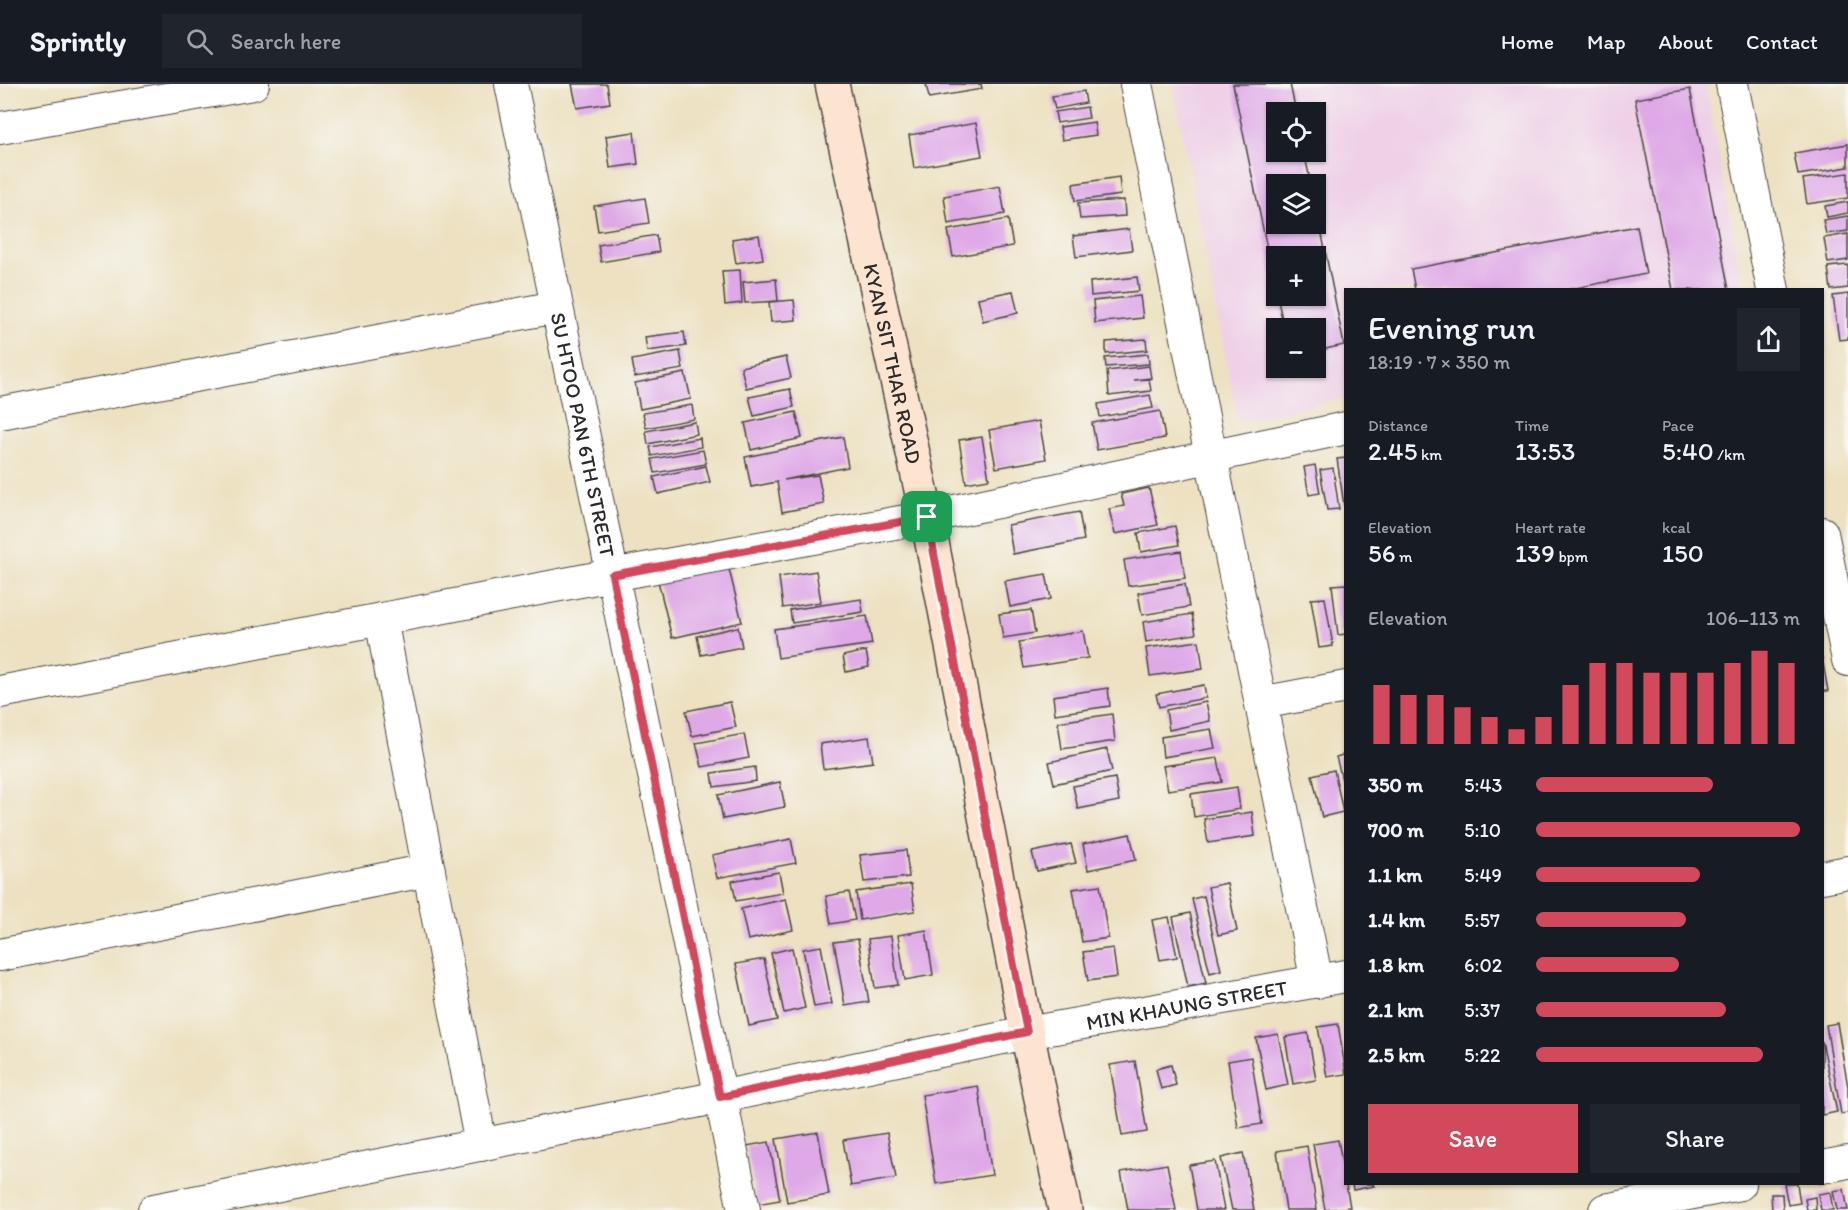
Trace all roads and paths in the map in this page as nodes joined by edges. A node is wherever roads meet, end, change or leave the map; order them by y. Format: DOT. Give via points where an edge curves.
graph roads {
  1 [pos="253,84"];
  2 [pos="511,84"];
  3 [pos="832,84"];
  4 [pos="1136,84"];
  5 [pos="1732,84"];
  6 [pos="0,128"];
  7 [pos="1773,288"];
  8 [pos="556,307"];
  9 [pos="0,413"];
  10 [pos="1344,428"];
  11 [pos="1211,456"];
  12 [pos="927,517"];
  13 [pos="1824,542"];
  14 [pos="612,575"];
  15 [pos="1835,591"];
  16 [pos="381,619"];
  17 [pos="1848,660"];
  18 [pos="1344,687"];
  19 [pos="0,692"];
  20 [pos="1261,703"];
  21 [pos="429,870"];
  22 [pos="1848,872"];
  23 [pos="1824,878"];
  24 [pos="0,956"];
  25 [pos="1331,979"];
  26 [pos="1027,1032"];
  27 [pos="720,1097"];
  28 [pos="481,1145"];
  29 [pos="1848,1162"];
  30 [pos="1824,1167"];
  31 [pos="1735,1185"];
  32 [pos="154,1210"];
  33 [pos="744,1210"];
  34 [pos="1065,1210"];
  35 [pos="1605,1210"];
  1 -- 6 [label="street"];
  2 -- 8 [label="street, SU HTOO PAN 6TH STREET"];
  3 -- 12 [label="street, KYAN SIT THAR ROAD"];
  4 -- 11 [label="street"];
  5 -- 7 [label="street"];
  8 -- 9 [label="street"];
  8 -- 14 [label="street, SU HTOO PAN 6TH STREET"];
  10 -- 11 [label="street"];
  11 -- 12 [label="street"];
  11 -- 20 [label="street"];
  12 -- 14 [label="street"];
  12 -- 26 [label="street, KYAN SIT THAR ROAD"];
  13 -- 15 [label="street"];
  14 -- 16 [label="street"];
  14 -- 27 [label="street, SU HTOO PAN 6TH STREET"];
  15 -- 17 [label="street"];
  16 -- 19 [label="street"];
  16 -- 21 [label="street"];
  18 -- 20 [label="street"];
  20 -- 25 [label="street"];
  21 -- 24 [label="street"];
  21 -- 28 [label="street"];
  22 -- 23 [label="street"];
  25 -- 26 [label="street, MIN KHAUNG STREET"];
  26 -- 27 [label="street, MIN KHAUNG STREET"];
  26 -- 34 [label="street, KYAN SIT THAR ROAD"];
  27 -- 28 [label="street, MIN KHAUNG STREET"];
  27 -- 33 [label="street, SU HTOO PAN 6TH STREET"];
  28 -- 32 [label="street, MIN KHAUNG STREET"];
  29 -- 30 [label="street"];
  31 -- 35 [label="street"];
}
